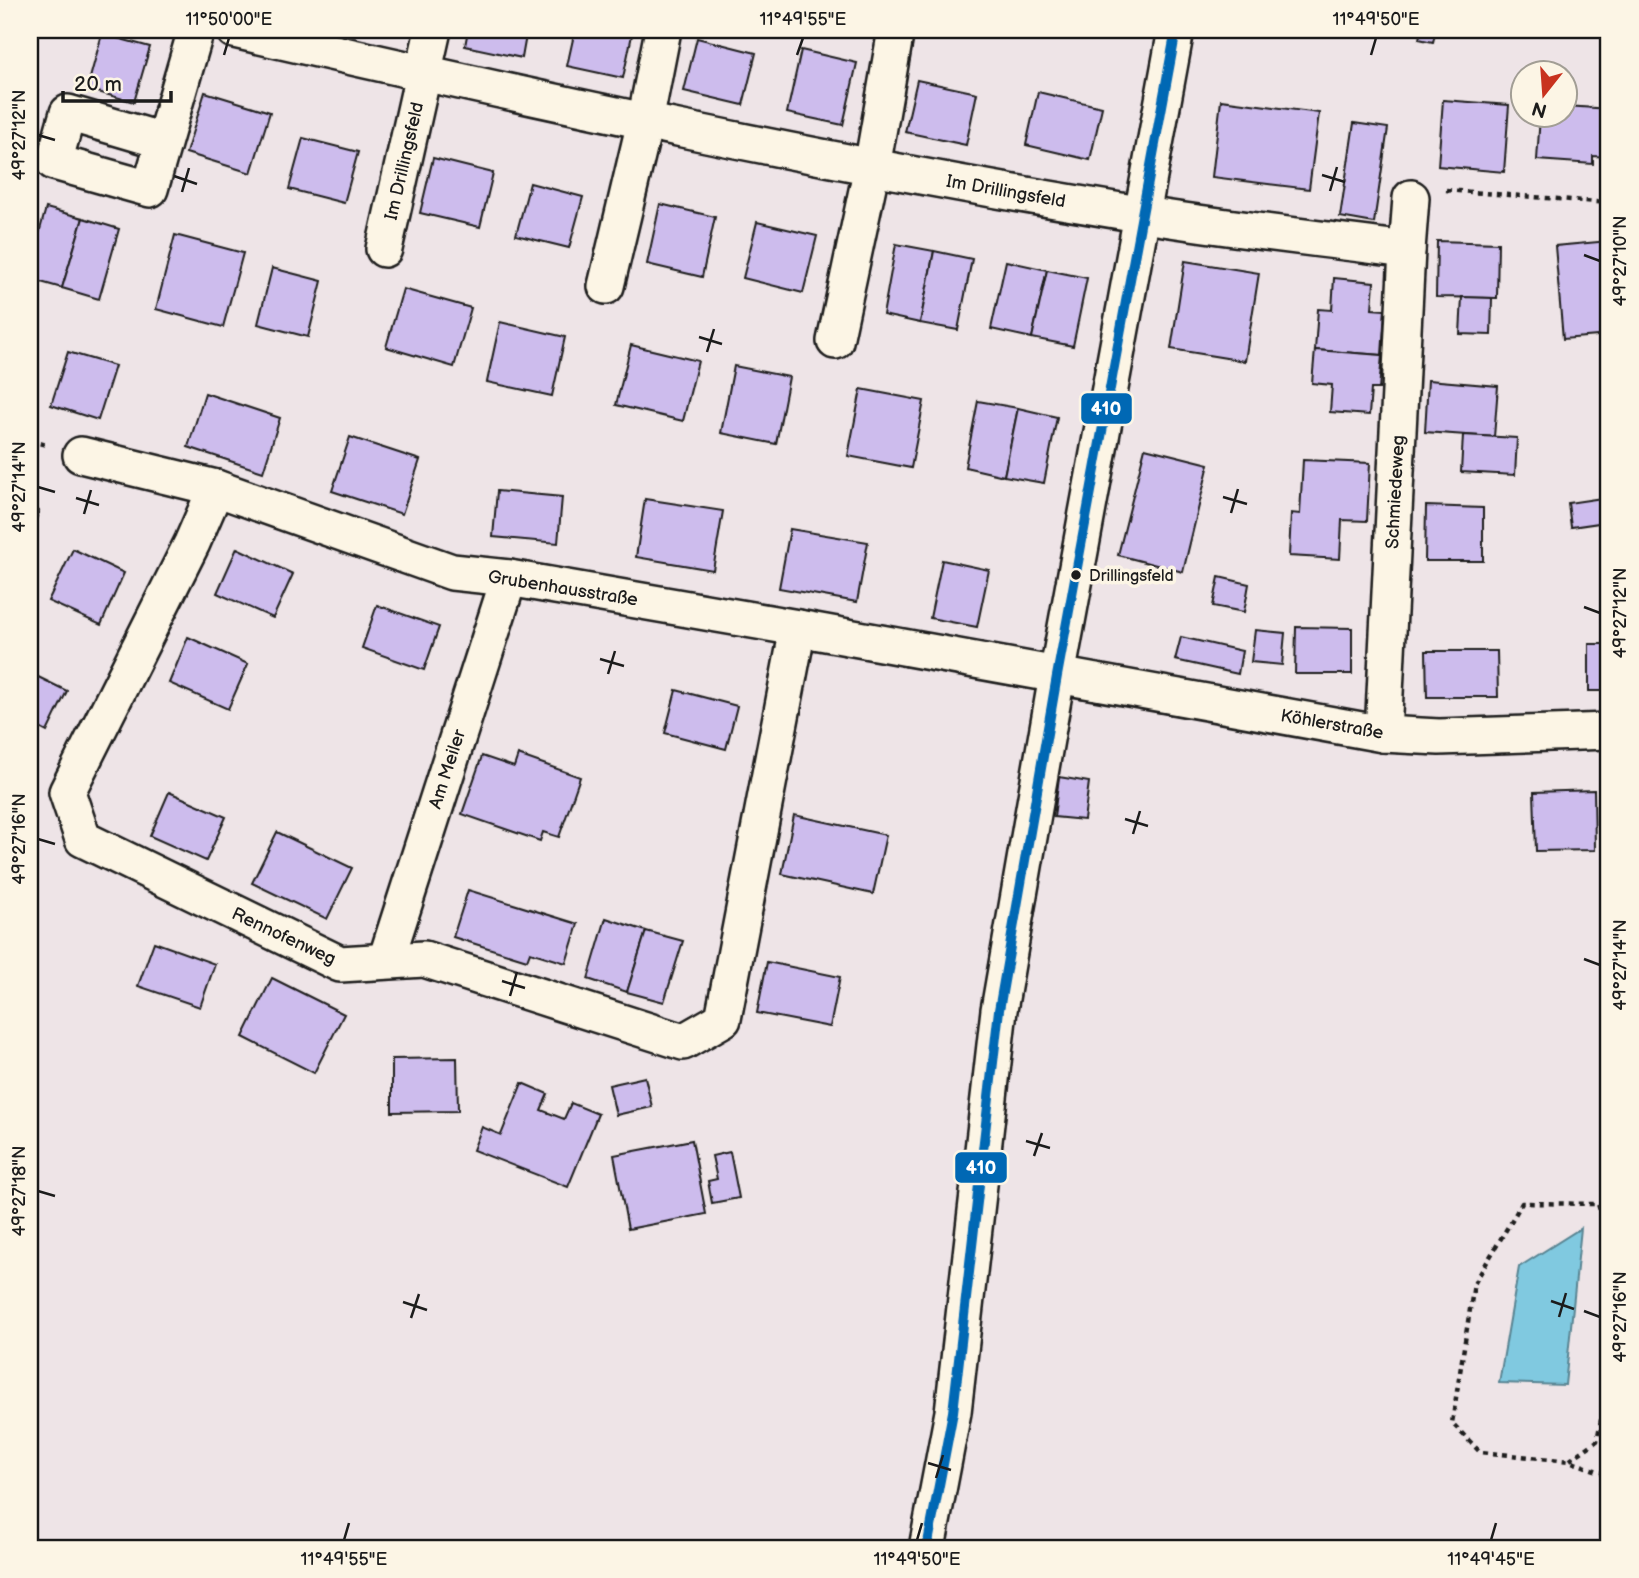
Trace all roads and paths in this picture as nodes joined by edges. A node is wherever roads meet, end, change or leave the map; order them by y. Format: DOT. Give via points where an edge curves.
graph roads {
  1 [pos="196,30"];
  2 [pos="234,30"];
  3 [pos="433,30"];
  4 [pos="663,30"];
  5 [pos="896,30"];
  6 [pos="1176,30"];
  7 [pos="424,73"];
  8 [pos="645,122"];
  9 [pos="163,141"];
  10 [pos="872,167"];
  11 [pos="1411,198"];
  12 [pos="1609,203"];
  13 [pos="1141,215"];
  14 [pos="384,249"];
  15 [pos="1407,250"];
  16 [pos="606,286"];
  17 [pos="835,341"];
  18 [pos="81,454"];
  19 [pos="216,488"];
  20 [pos="509,578"];
  21 [pos="799,628"];
  22 [pos="1057,676"];
  23 [pos="1609,731"];
  24 [pos="1383,734"];
  25 [pos="386,960"];
  26 [pos="1609,1238"];
  27 [pos="1609,1378"];
  28 [pos="1569,1461"];
  29 [pos="1609,1475"];
  30 [pos="927,1548"];
  1 -- 9 [label="street"];
  2 -- 7 [label="street, Im Drillingsfeld"];
  3 -- 7 [label="street, Im Drillingsfeld"];
  4 -- 8 [label="street"];
  5 -- 10 [label="street"];
  6 -- 13 [label="street"];
  7 -- 8 [label="street, Im Drillingsfeld"];
  7 -- 14 [label="street, Im Drillingsfeld"];
  8 -- 10 [label="street, Im Drillingsfeld"];
  8 -- 16 [label="street"];
  10 -- 13 [label="street, Im Drillingsfeld"];
  10 -- 17 [label="street"];
  11 -- 12 [label="path" via="1420,188"];
  11 -- 15 [label="street, Schmiedeweg"];
  13 -- 15 [label="street"];
  13 -- 22 [label="street"];
  15 -- 24 [label="street, Schmiedeweg"];
  18 -- 19 [label="street, Grubenhausstraße"];
  19 -- 20 [label="street, Grubenhausstraße" via="452,572"];
  19 -- 25 [label="street, Rennofenweg" via="67,792 83,839 340,964"];
  20 -- 21 [label="street, Grubenhausstraße"];
  20 -- 25 [label="street, Am Meiler"];
  21 -- 22 [label="street, Grubenhausstraße"];
  21 -- 25 [label="street, Rennofenweg" via="723,1019 683,1042 424,959"];
  22 -- 24 [label="street, Köhlerstraße"];
  22 -- 30 [label="street" via="999,1010 953,1412"];
  23 -- 24 [label="street, Köhlerstraße" via="1439,737"];
  26 -- 28 [label="path" via="1598,1204 1522,1203 1474,1284 1452,1423 1480,1452"];
  27 -- 28 [label="path" via="1597,1441"];
  28 -- 29 [label="path"];
}
